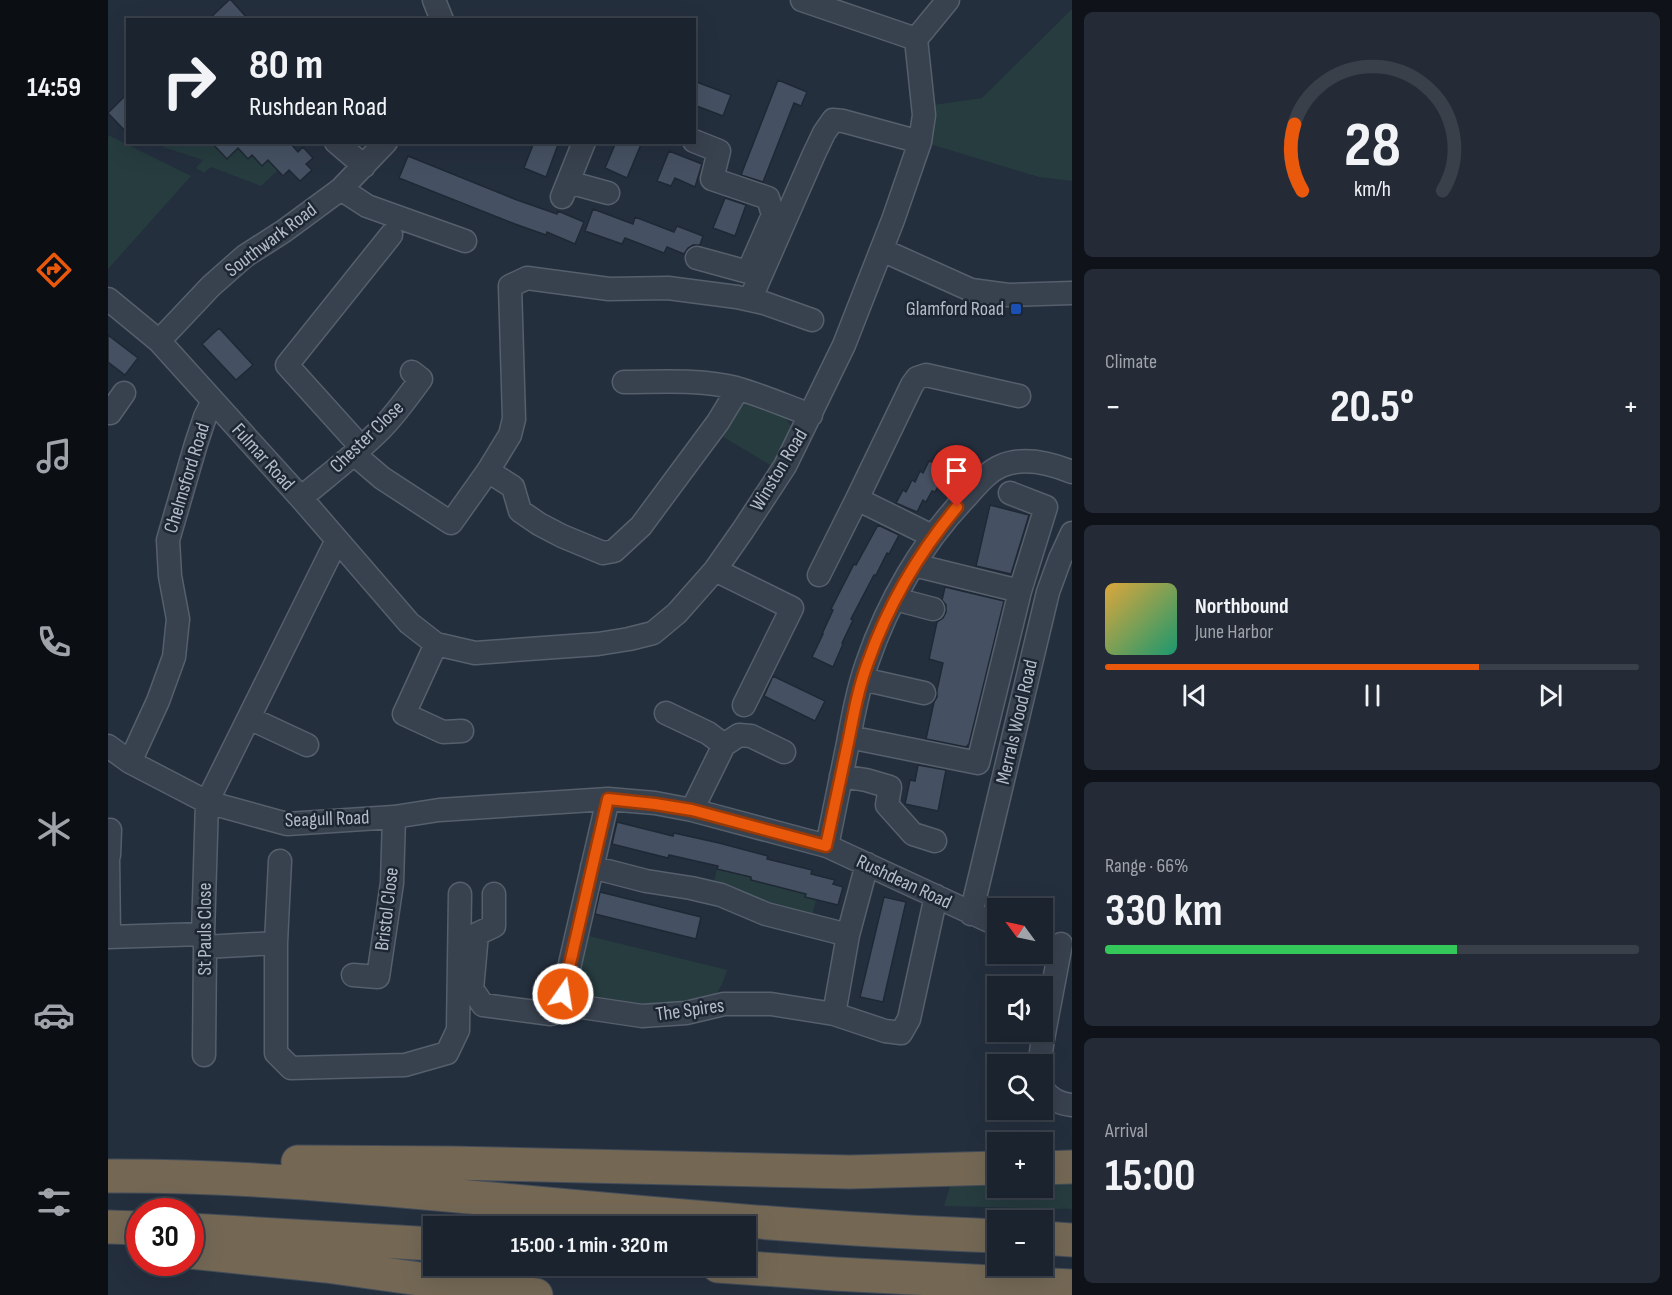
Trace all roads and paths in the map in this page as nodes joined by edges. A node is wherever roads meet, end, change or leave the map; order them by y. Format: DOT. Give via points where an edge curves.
graph roads {
  1 [pos="434,0"];
  2 [pos="802,0"];
  3 [pos="948,0"];
  4 [pos="441,18"];
  5 [pos="916,39"];
  6 [pos="696,142"];
  7 [pos="920,142"];
  8 [pos="338,144"];
  9 [pos="384,144"];
  10 [pos="583,144"];
  11 [pos="364,166"];
  12 [pos="340,189"];
  13 [pos="608,193"];
  14 [pos="392,235"];
  15 [pos="465,241"];
  16 [pos="882,250"];
  17 [pos="698,258"];
  18 [pos="1072,293"];
  19 [pos="108,299"];
  20 [pos="750,300"];
  21 [pos="812,320"];
  22 [pos="159,341"];
  23 [pos="412,372"];
  24 [pos="624,382"];
  25 [pos="738,389"];
  26 [pos="124,393"];
  27 [pos="1019,396"];
  28 [pos="213,401"];
  29 [pos="109,414"];
  30 [pos="811,415"];
  31 [pos="358,451"];
  32 [pos="488,471"];
  33 [pos="1072,472"];
  34 [pos="1010,493"];
  35 [pos="300,498"];
  36 [pos="857,499"];
  37 [pos="1072,533"];
  38 [pos="932,536"];
  39 [pos="337,540"];
  40 [pos="914,565"];
  41 [pos="715,570"];
  42 [pos="819,575"];
  43 [pos="1020,591"];
  44 [pos="895,599"];
  45 [pos="933,609"];
  46 [pos="409,623"];
  47 [pos="436,644"];
  48 [pos="862,679"];
  49 [pos="924,693"];
  50 [pos="744,705"];
  51 [pos="666,713"];
  52 [pos="249,718"];
  53 [pos="462,731"];
  54 [pos="849,737"];
  55 [pos="308,745"];
  56 [pos="724,745"];
  57 [pos="108,746"];
  58 [pos="784,752"];
  59 [pos="130,762"];
  60 [pos="841,776"];
  61 [pos="608,799"];
  62 [pos="207,802"];
  63 [pos="492,806"];
  64 [pos="692,810"];
  65 [pos="394,817"];
  66 [pos="110,830"];
  67 [pos="935,841"];
  68 [pos="826,846"];
  69 [pos="108,855"];
  70 [pos="280,861"];
  71 [pos="867,864"];
  72 [pos="592,867"];
  73 [pos="460,894"];
  74 [pos="494,894"];
  75 [pos="936,896"];
  76 [pos="971,914"];
  77 [pos="987,921"];
  78 [pos="848,935"];
  79 [pos="108,937"];
  80 [pos="204,941"];
  81 [pos="276,943"];
  82 [pos="1059,943"];
  83 [pos="353,975"];
  84 [pos="572,1002"];
  85 [pos="834,1014"];
  86 [pos="1040,1054"];
  87 [pos="204,1055"];
  88 [pos="1053,1099"];
  89 [pos="1072,1105"];
  90 [pos="1072,1167"];
  91 [pos="987,1168"];
  92 [pos="1053,1168"];
  93 [pos="108,1176"];
  94 [pos="179,1176"];
  95 [pos="108,1227"];
  96 [pos="126,1228"];
  97 [pos="204,1231"];
  98 [pos="987,1235"];
  99 [pos="1053,1239"];
  100 [pos="1072,1240"];
  101 [pos="423,1243"];
  102 [pos="108,1250"];
  103 [pos="126,1250"];
  104 [pos="204,1253"];
  105 [pos="756,1269"];
  106 [pos="1072,1286"];
  107 [pos="536,1295"];
  1 -- 4 [label="street"];
  2 -- 5 [label="street"];
  3 -- 5 [label="street"];
  5 -- 7 [label="street, Winston Road" via="924,115"];
  6 -- 17 [label="street" via="719,151 712,178 768,198 773,215 748,272"];
  7 -- 16 [label="street, Winston Road"];
  7 -- 20 [label="street" via="833,120"];
  8 -- 11 [label="street"];
  9 -- 11 [label="street, Southwark Road"];
  10 -- 13 [label="street" via="565,190"];
  11 -- 12 [label="street, Southwark Road"];
  12 -- 15 [label="street" via="367,206"];
  12 -- 22 [label="street, Southwark Road" via="245,256"];
  14 -- 31 [label="street" via="287,365"];
  16 -- 18 [label="street" via="971,290 1008,295"];
  16 -- 30 [label="street, Winston Road"];
  19 -- 22 [label="street, Fulmar Road"];
  20 -- 21 [label="street"];
  20 -- 32 [label="street" via="668,288 609,289 526,278 510,286 514,419 510,435"];
  22 -- 28 [label="street, Fulmar Road"];
  23 -- 31 [label="street, Chester Close" via="421,379 380,431"];
  24 -- 25 [label="street" via="691,382"];
  25 -- 30 [label="street"];
  25 -- 32 [label="street" via="641,526 614,551 603,553 539,524 520,511 513,487"];
  26 -- 29 [label="street"];
  27 -- 36 [label="street" via="926,375 917,378"];
  28 -- 35 [label="street, Fulmar Road"];
  28 -- 59 [label="street, Chelmsford Road" via="168,540 178,619 174,657"];
  30 -- 41 [label="street, Winston Road" via="785,466"];
  31 -- 32 [label="street" via="382,478 451,523"];
  31 -- 35 [label="street, Chester Close"];
  33 -- 38 [label="street" via="1040,462 1001,466 985,477"];
  34 -- 43 [label="street" via="1046,507"];
  35 -- 39 [label="street, Fulmar Road"];
  36 -- 38 [label="street"];
  36 -- 42 [label="street"];
  37 -- 76 [label="street, Merrals Wood Road" via="1048,592"];
  38 -- 40 [label="street"];
  39 -- 46 [label="street, Fulmar Road"];
  39 -- 52 [label="street"];
  40 -- 43 [label="street"];
  40 -- 44 [label="street"];
  41 -- 47 [label="street, Winston Road" via="653,633 598,644 476,653"];
  41 -- 50 [label="street" via="792,608"];
  43 -- 54 [label="street" via="978,763"];
  44 -- 45 [label="street"];
  44 -- 48 [label="street"];
  46 -- 47 [label="street, Winston Road"];
  47 -- 53 [label="street" via="404,714 443,732"];
  48 -- 49 [label="street"];
  48 -- 54 [label="street"];
  51 -- 56 [label="street" via="708,732"];
  52 -- 55 [label="street"];
  52 -- 62 [label="street"];
  54 -- 60 [label="street"];
  56 -- 58 [label="street" via="738,735 751,736"];
  56 -- 64 [label="street"];
  57 -- 59 [label="street, Seagull Road"];
  59 -- 62 [label="street, Seagull Road"];
  60 -- 67 [label="street" via="890,787 887,805 913,834"];
  60 -- 68 [label="street"];
  61 -- 63 [label="street, Rushdean Road"];
  61 -- 64 [label="street, Rushdean Road"];
  61 -- 72 [label="street"];
  62 -- 65 [label="street, Seagull Road" via="287,824"];
  62 -- 80 [label="street, St Pauls Close"];
  63 -- 65 [label="street, Seagull Road"];
  64 -- 68 [label="street, Rushdean Road"];
  65 -- 83 [label="street, Bristol Close" via="392,883 378,977"];
  66 -- 69 [label="street"];
  68 -- 71 [label="street, Rushdean Road"];
  69 -- 79 [label="street"];
  70 -- 81 [label="street"];
  71 -- 75 [label="street, Rushdean Road"];
  71 -- 78 [label="street"];
  72 -- 78 [label="street" via="721,895 766,914"];
  72 -- 84 [label="street" via="563,994"];
  73 -- 81 [label="street" via="458,1030 447,1053 405,1065 291,1068 276,1053"];
  74 -- 84 [label="street" via="494,926 477,934 472,989 483,1005 550,1014"];
  75 -- 76 [label="street, Rushdean Road"];
  75 -- 85 [label="street, The Spires" via="909,1019 901,1033"];
  76 -- 77 [label="street, Rushdean Road"];
  78 -- 85 [label="street"];
  79 -- 80 [label="street"];
  80 -- 81 [label="street"];
  80 -- 87 [label="street, St Pauls Close"];
  82 -- 86 [label="street"];
  84 -- 85 [label="street, The Spires" via="574,1006 642,1016 686,1013 724,1004 771,1004"];
  88 -- 89 [label="street"];
  90 -- 92 [label="highway"];
  91 -- 94 [label="highway" via="850,1172 223,1160"];
  93 -- 94 [label="highway"];
  94 -- 98 [label="highway" via="349,1186 758,1222"];
  95 -- 96 [label="highway"];
  97 -- 101 [label="highway"];
  99 -- 100 [label="highway"];
  102 -- 103 [label="highway"];
  104 -- 107 [label="highway"];
  105 -- 106 [label="highway"];
}
